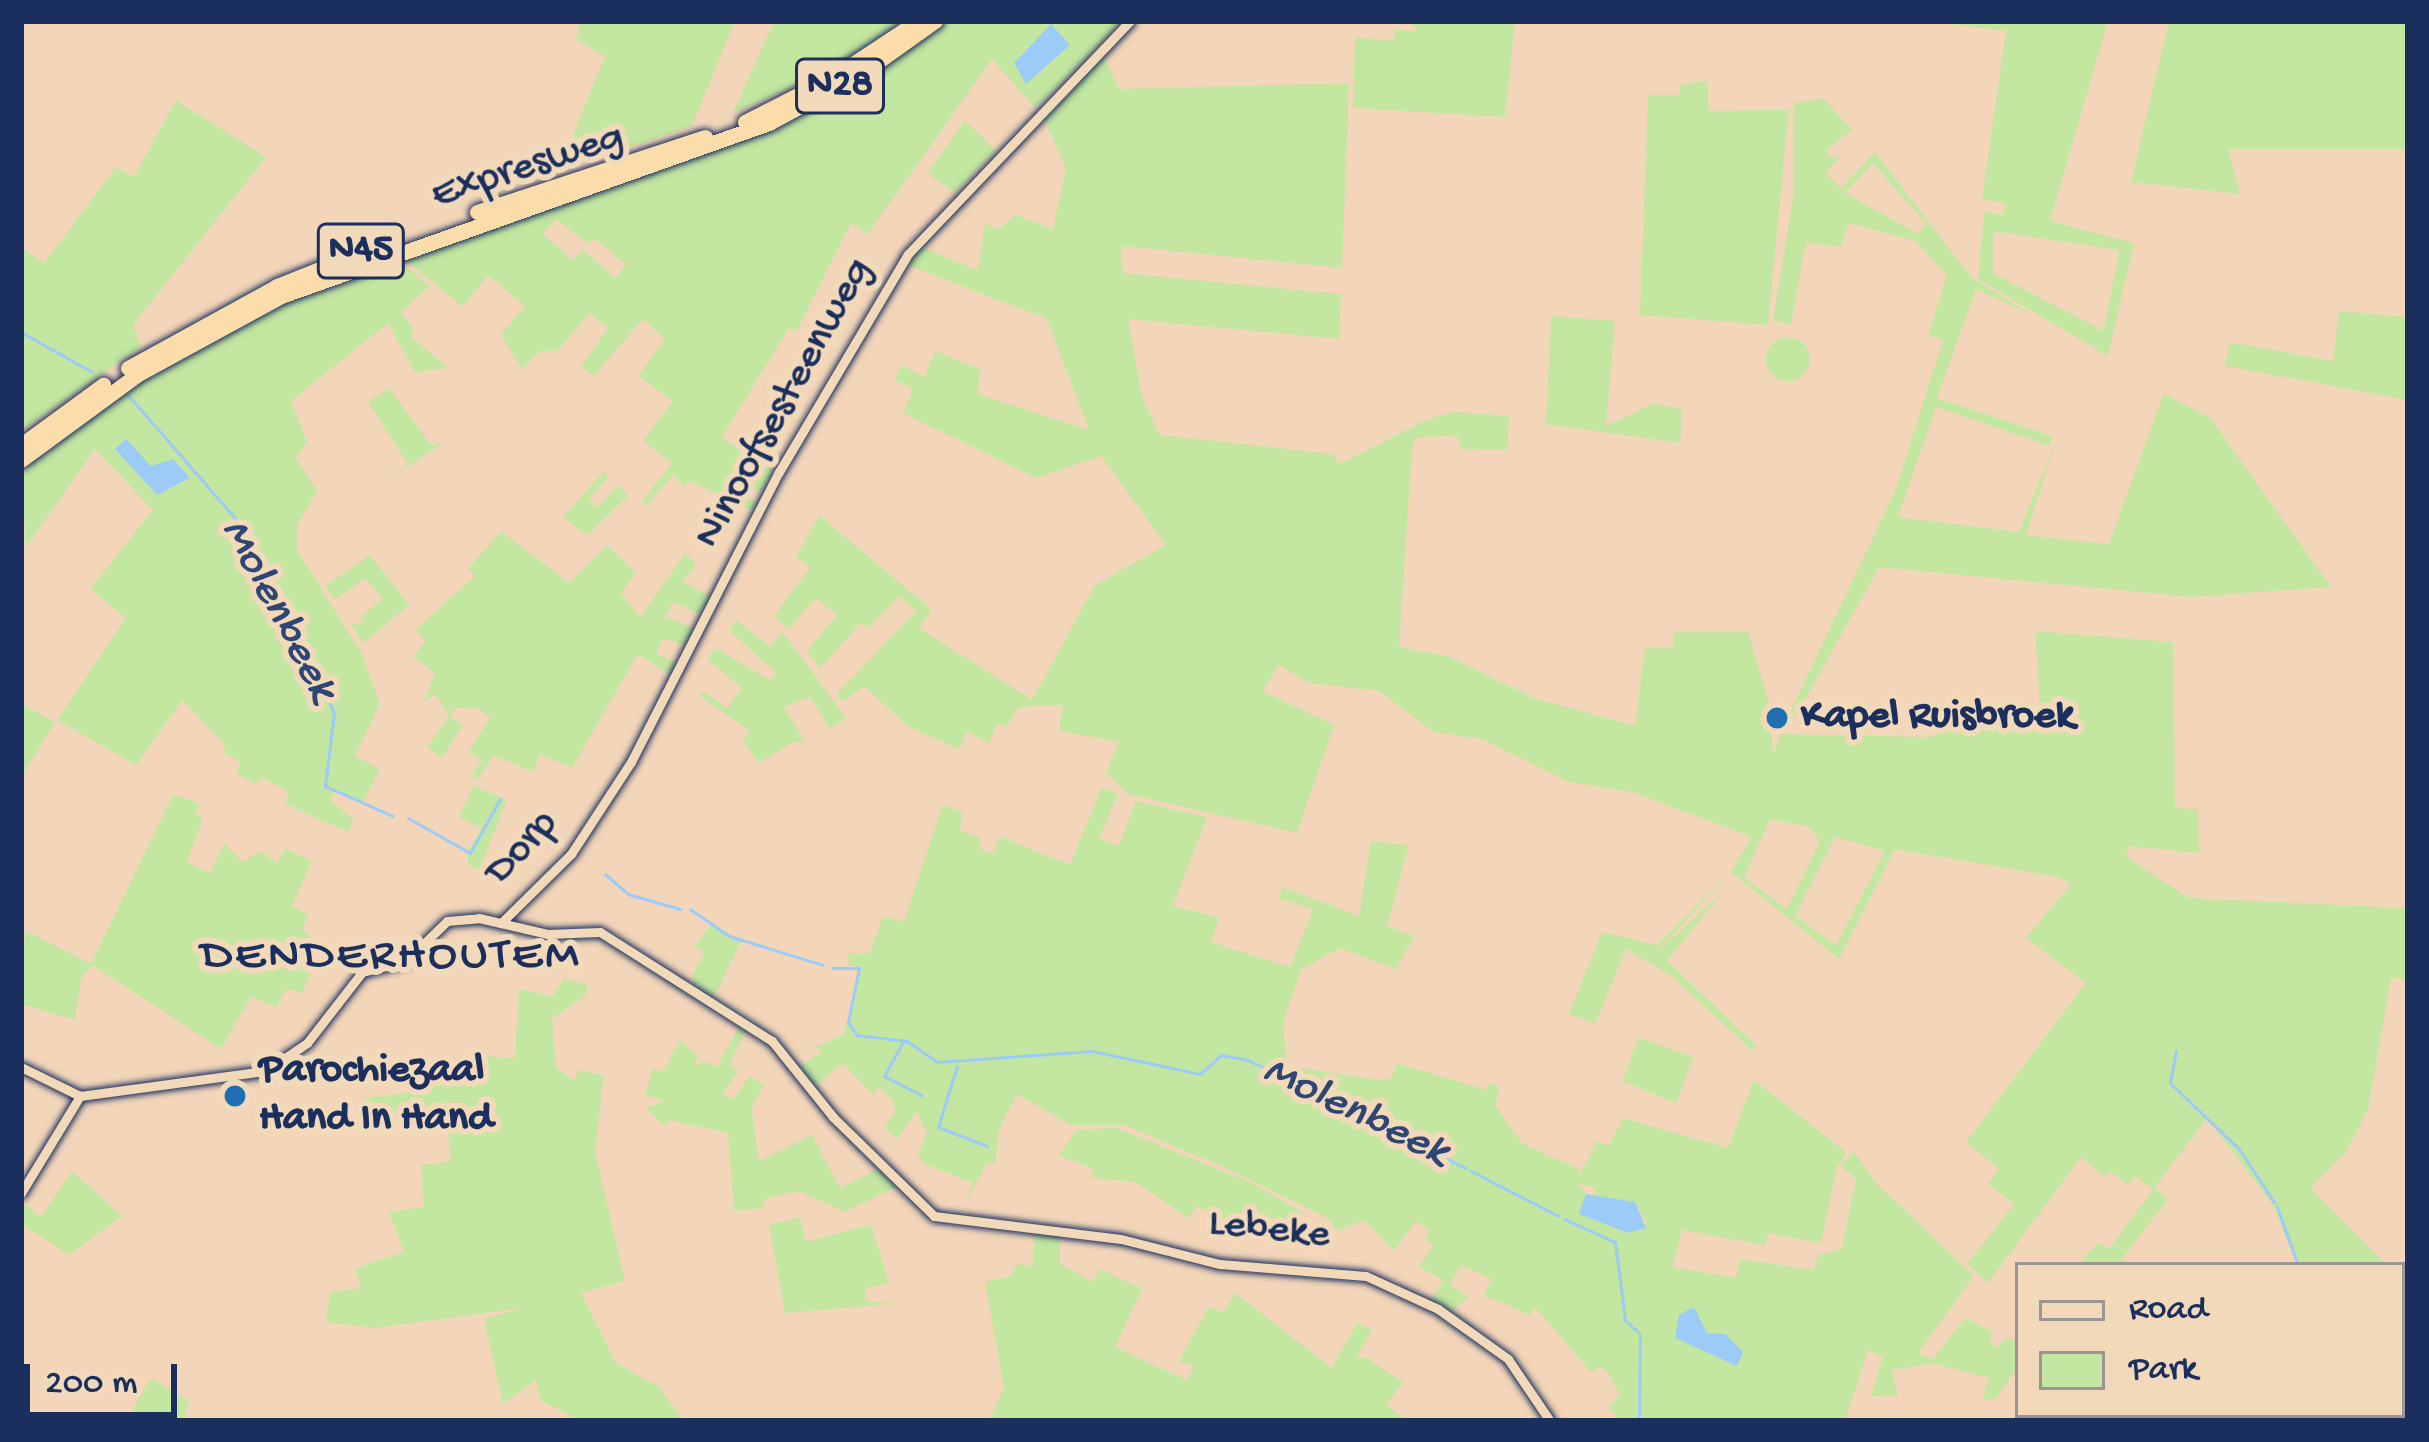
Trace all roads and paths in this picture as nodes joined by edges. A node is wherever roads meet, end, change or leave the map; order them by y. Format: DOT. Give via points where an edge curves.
graph roads {
  1 [pos="918,21"];
  2 [pos="935,21"];
  3 [pos="1130,21"];
  4 [pos="735,131"];
  5 [pos="21,445"];
  6 [pos="21,460"];
  7 [pos="602,807"];
  8 [pos="501,923"];
  9 [pos="21,1067"];
  10 [pos="80,1096"];
  11 [pos="21,1193"];
  12 [pos="1550,1421"];
  1 -- 4 [label="highway, Expresweg / N28"];
  2 -- 4 [label="highway, Expresweg / N28" via="862,73"];
  3 -- 7 [label="street, Ninoofsesteenweg" via="900,267 779,472 672,689"];
  4 -- 5 [label="highway, Expresweg / N45" via="277,286 192,328"];
  4 -- 6 [label="highway, Expresweg / N45" via="297,289 138,374"];
  7 -- 8 [label="street, Dorp" via="571,854"];
  8 -- 10 [label="street, Dorp" via="447,921 406,961 362,972 313,1037 266,1071"];
  8 -- 12 [label="street, Lebeke" via="547,934 614,935 657,971 758,1029 929,1212 1120,1239 1220,1264 1366,1276 1438,1310 1508,1359"];
  9 -- 10 [label="street"];
  10 -- 11 [label="street"];
}
